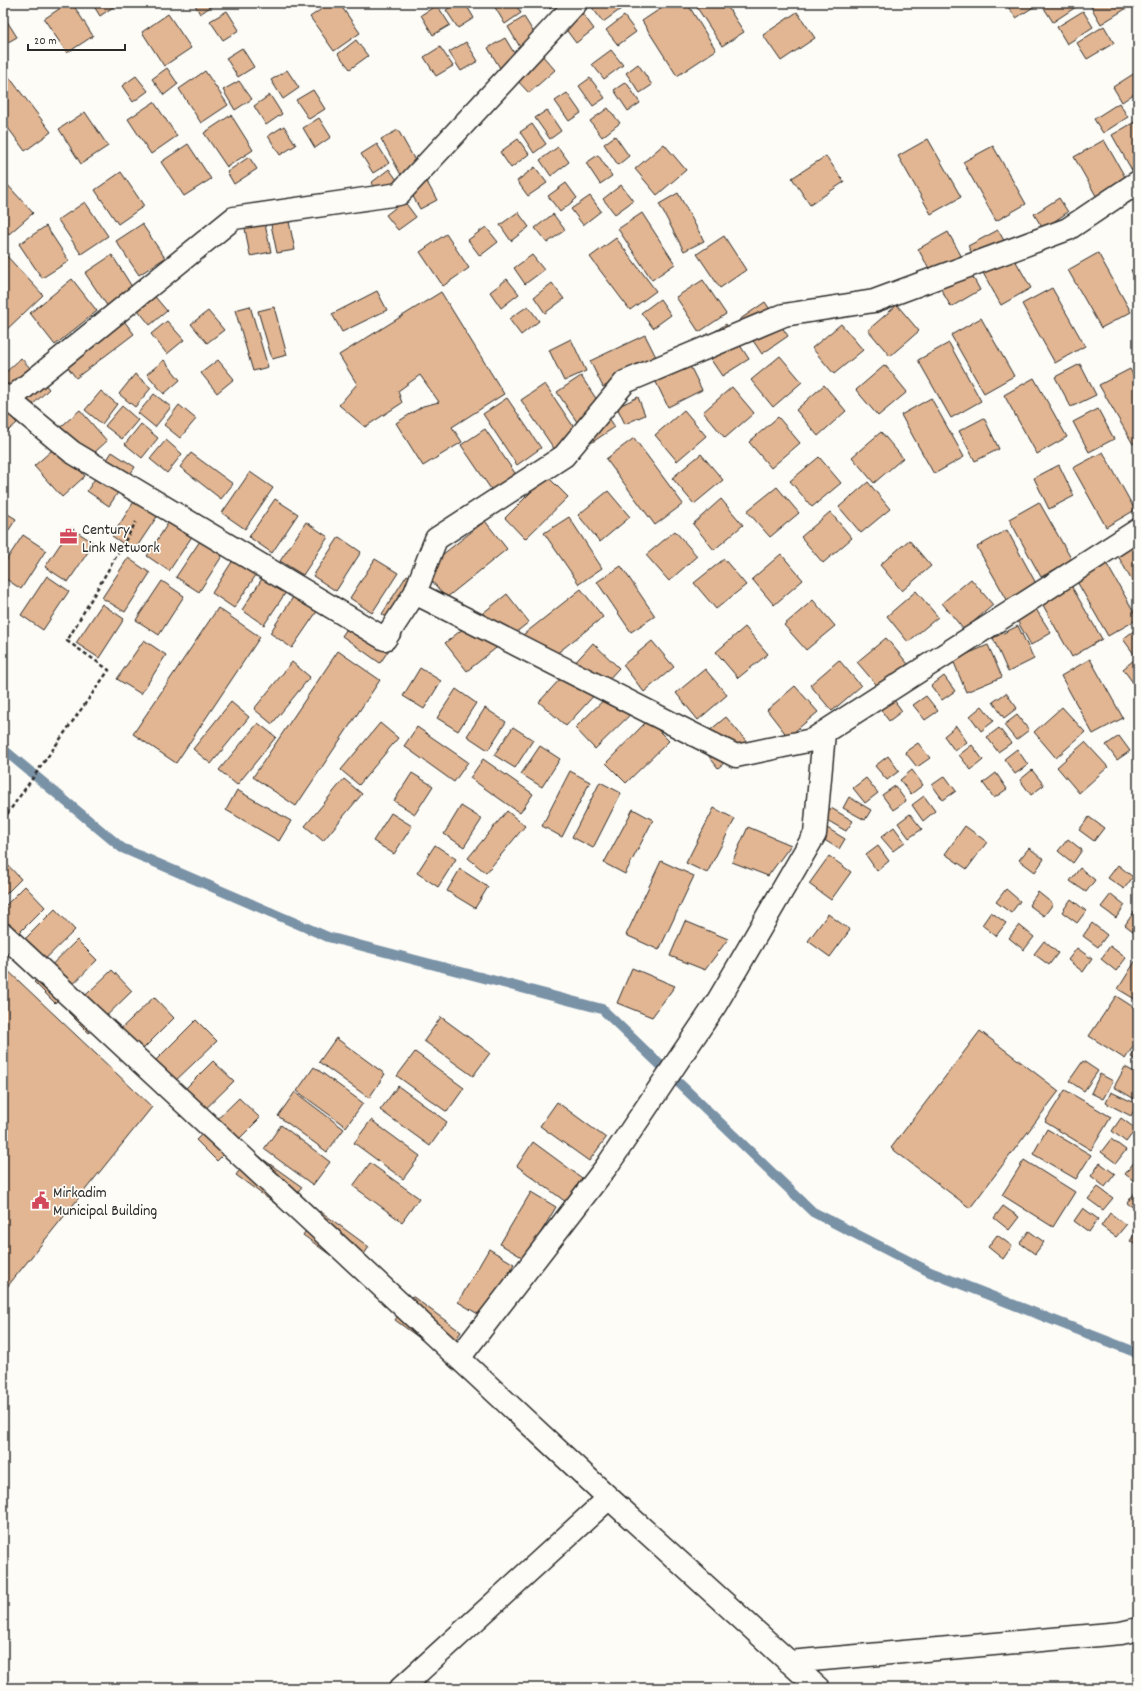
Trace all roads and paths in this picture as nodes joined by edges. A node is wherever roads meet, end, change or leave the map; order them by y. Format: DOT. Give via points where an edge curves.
graph roads {
  1 [pos="576,3"];
  2 [pos="1138,182"];
  3 [pos="6,397"];
  4 [pos="149,498"];
  5 [pos="1138,530"];
  6 [pos="415,593"];
  7 [pos="824,733"];
  8 [pos="3,820"];
  9 [pos="3,934"];
  10 [pos="459,1358"];
  11 [pos="609,1498"];
  12 [pos="1130,1631"];
  13 [pos="789,1662"];
  14 [pos="401,1688"];
  15 [pos="818,1688"];
  1 -- 3 [label="street" via="399,194 234,218"];
  2 -- 6 [label="street" via="1068,229 874,301 784,315 624,382 564,456 436,539"];
  3 -- 4 [label="street" via="72,452"];
  4 -- 6 [label="street" via="385,639"];
  4 -- 8 [label="path" via="67,641 109,670"];
  5 -- 7 [label="street"];
  6 -- 7 [label="street" via="736,756 812,740"];
  7 -- 10 [label="street" via="815,834 716,1004 607,1166"];
  9 -- 10 [label="street"];
  10 -- 11 [label="street"];
  11 -- 13 [label="street"];
  11 -- 14 [label="street"];
  12 -- 13 [label="street"];
  13 -- 15 [label="street"];
}
